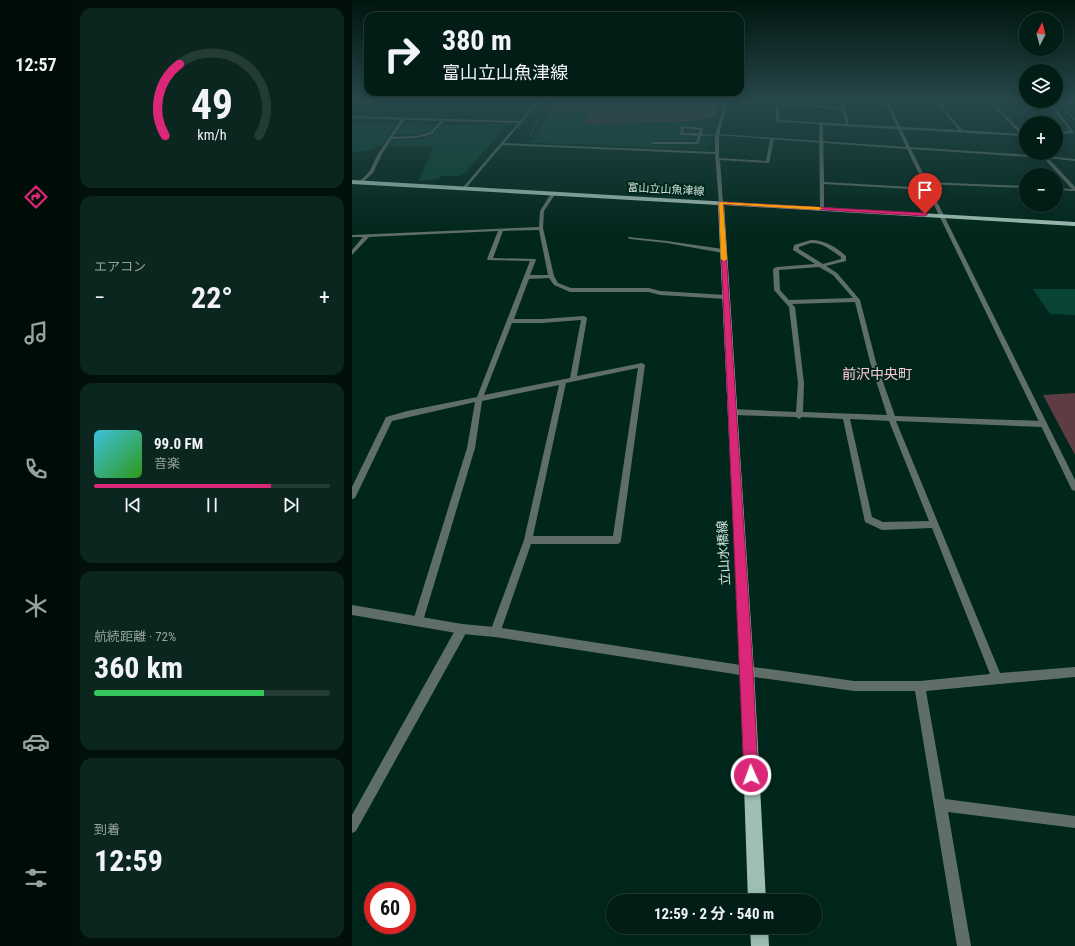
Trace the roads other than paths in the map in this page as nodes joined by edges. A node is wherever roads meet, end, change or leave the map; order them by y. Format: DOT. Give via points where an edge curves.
graph roads {
  1 [pos="386,145"];
  2 [pos="501,145"];
  3 [pos="530,145"];
  4 [pos="717,145"];
  5 [pos="771,145"];
  6 [pos="822,145"];
  7 [pos="867,145"];
  8 [pos="907,145"];
  9 [pos="908,148"];
  10 [pos="717,153"];
  11 [pos="1019,155"];
  12 [pos="717,159"];
  13 [pos="1063,159"];
  14 [pos="1048,160"];
  15 [pos="1075,160"];
  16 [pos="352,182"];
  17 [pos="361,182"];
  18 [pos="822,183"];
  19 [pos="925,183"];
  20 [pos="465,187"];
  21 [pos="1019,187"];
  22 [pos="928,189"];
  23 [pos="1063,189"];
  24 [pos="1075,189"];
  25 [pos="554,192"];
  26 [pos="721,203"];
  27 [pos="822,208"];
  28 [pos="940,215"];
  29 [pos="1075,224"];
  30 [pos="541,228"];
  31 [pos="501,230"];
  32 [pos="352,236"];
  33 [pos="367,236"];
  34 [pos="630,238"];
  35 [pos="724,251"];
  36 [pos="352,253"];
  37 [pos="822,266"];
  38 [pos="551,276"];
  39 [pos="527,277"];
  40 [pos="726,297"];
  41 [pos="857,300"];
  42 [pos="789,302"];
  43 [pos="510,321"];
  44 [pos="573,380"];
  45 [pos="563,382"];
  46 [pos="479,400"];
  47 [pos="732,412"];
  48 [pos="799,416"];
  49 [pos="846,417"];
  50 [pos="892,419"];
  51 [pos="1043,424"];
  52 [pos="1075,488"];
  53 [pos="352,496"];
  54 [pos="935,524"];
  55 [pos="528,540"];
  56 [pos="352,611"];
  57 [pos="418,621"];
  58 [pos="462,629"];
  59 [pos="495,632"];
  60 [pos="747,670"];
  61 [pos="1075,672"];
  62 [pos="997,679"];
  63 [pos="920,686"];
  64 [pos="941,805"];
  65 [pos="1075,822"];
  66 [pos="352,827"];
  67 [pos="757,894"];
  68 [pos="759,934"];
  69 [pos="760,946"];
  70 [pos="964,946"];
  1 -- 17 [label="street" via="371,173"];
  2 -- 20 [label="street"];
  3 -- 10 [label="street"];
  4 -- 10 [label="street"];
  5 -- 12 [label="street" via="768,162"];
  6 -- 18 [label="street"];
  7 -- 9 [label="street"];
  8 -- 9 [label="street"];
  9 -- 11 [label="street"];
  9 -- 19 [label="street"];
  10 -- 12 [label="street"];
  12 -- 26 [label="street"];
  13 -- 15 [label="street"];
  14 -- 24 [label="street"];
  16 -- 17 [label="main road, 富山立山魚津線"];
  17 -- 20 [label="main road, 富山立山魚津線"];
  18 -- 22 [label="street"];
  18 -- 27 [label="street"];
  19 -- 21 [label="street"];
  19 -- 22 [label="street"];
  20 -- 25 [label="main road, 富山立山魚津線"];
  22 -- 28 [label="street"];
  23 -- 24 [label="street"];
  25 -- 26 [label="main road, 富山立山魚津線"];
  25 -- 30 [label="street" via="542,211"];
  26 -- 27 [label="main road, 富山立山魚津線"];
  26 -- 35 [label="main road, 立山水橋線"];
  27 -- 28 [label="main road, 富山立山魚津線"];
  28 -- 29 [label="main road, 富山立山魚津線"];
  28 -- 51 [label="street"];
  30 -- 31 [label="street"];
  30 -- 38 [label="street"];
  31 -- 33 [label="street"];
  31 -- 39 [label="street" via="490,259 532,260"];
  32 -- 33 [label="street"];
  33 -- 36 [label="street"];
  34 -- 35 [label="street"];
  35 -- 40 [label="main road, 立山水橋線"];
  37 -- 37 [label="street" via="796,250 796,246 813,240 822,241 843,256 844,260"];
  37 -- 41 [label="street" via="835,274"];
  37 -- 42 [label="street" via="776,269 778,290"];
  38 -- 39 [label="street"];
  38 -- 40 [label="street" via="556,284 570,290 649,290"];
  39 -- 43 [label="street"];
  40 -- 47 [label="main road, 立山水橋線"];
  41 -- 42 [label="street"];
  41 -- 50 [label="street" via="873,362"];
  42 -- 48 [label="street" via="792,307 801,383"];
  43 -- 44 [label="street" via="584,318"];
  43 -- 46 [label="street"];
  44 -- 45 [label="street"];
  44 -- 55 [label="street" via="642,365 617,540"];
  45 -- 46 [label="street"];
  45 -- 55 [label="street"];
  46 -- 53 [label="street" via="389,419"];
  46 -- 57 [label="street" via="471,448"];
  47 -- 48 [label="street"];
  47 -- 60 [label="main road, 立山水橋線"];
  48 -- 49 [label="street"];
  49 -- 50 [label="street"];
  49 -- 54 [label="street" via="868,519 882,526"];
  50 -- 51 [label="street"];
  50 -- 54 [label="street"];
  51 -- 52 [label="street"];
  54 -- 62 [label="street"];
  55 -- 59 [label="street"];
  56 -- 57 [label="street"];
  57 -- 58 [label="street"];
  58 -- 59 [label="street"];
  58 -- 66 [label="street"];
  59 -- 60 [label="street"];
  60 -- 63 [label="street" via="854,686"];
  60 -- 67 [label="main road, 立山水橋線"];
  61 -- 62 [label="street"];
  62 -- 63 [label="street"];
  63 -- 64 [label="street"];
  64 -- 65 [label="street"];
  64 -- 70 [label="street"];
  68 -- 69 [label="main road"];
}
